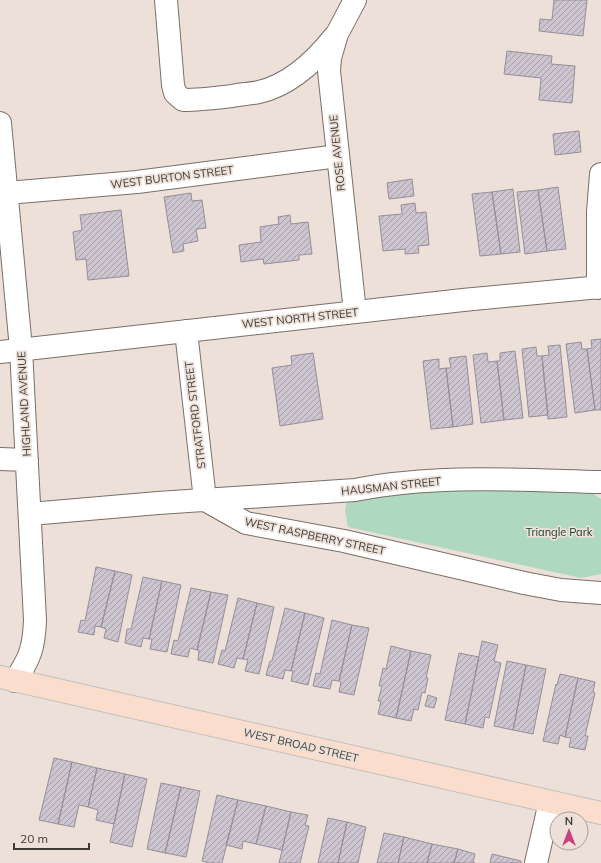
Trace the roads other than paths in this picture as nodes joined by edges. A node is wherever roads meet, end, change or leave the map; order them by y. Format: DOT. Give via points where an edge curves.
graph roads {
  1 [pos="166,0"];
  2 [pos="355,0"];
  3 [pos="337,34"];
  4 [pos="0,123"];
  5 [pos="338,156"];
  6 [pos="601,174"];
  7 [pos="7,193"];
  8 [pos="599,288"];
  9 [pos="355,312"];
  10 [pos="186,331"];
  11 [pos="21,349"];
  12 [pos="0,352"];
  13 [pos="0,458"];
  14 [pos="27,460"];
  15 [pos="601,482"];
  16 [pos="205,500"];
  17 [pos="30,514"];
  18 [pos="601,593"];
  19 [pos="8,679"];
  20 [pos="550,802"];
  21 [pos="601,813"];
  22 [pos="536,863"];
  1 -- 3 [label="street" via="173,86 175,93 183,100 204,100 260,92 302,70"];
  2 -- 3 [label="street, ROSE AVENUE"];
  3 -- 5 [label="street, ROSE AVENUE" via="329,71"];
  4 -- 7 [label="street, HIGHLAND AVENUE"];
  5 -- 7 [label="street, WEST BURTON STREET" via="137,182"];
  5 -- 9 [label="street, ROSE AVENUE"];
  6 -- 8 [label="street" via="598,212"];
  7 -- 11 [label="street, HIGHLAND AVENUE"];
  8 -- 9 [label="street, WEST NORTH STREET"];
  9 -- 10 [label="street, WEST NORTH STREET"];
  10 -- 11 [label="street, WEST NORTH STREET"];
  10 -- 16 [label="street, STRATFORD STREET"];
  11 -- 12 [label="street, WEST NORTH STREET"];
  11 -- 14 [label="street, HIGHLAND AVENUE"];
  13 -- 14 [label="street"];
  14 -- 17 [label="street, HIGHLAND AVENUE"];
  15 -- 16 [label="street, HAUSMAN STREET" via="458,479 418,481 355,490"];
  16 -- 17 [label="street"];
  16 -- 18 [label="street, WEST RASPBERRY STREET" via="246,523 344,541 524,583 561,590"];
  17 -- 19 [label="street, HIGHLAND AVENUE" via="34,639 28,661"];
  19 -- 20 [label="main road, WEST BROAD STREET"];
  20 -- 21 [label="main road, WEST BROAD STREET"];
  20 -- 22 [label="street"];
}
